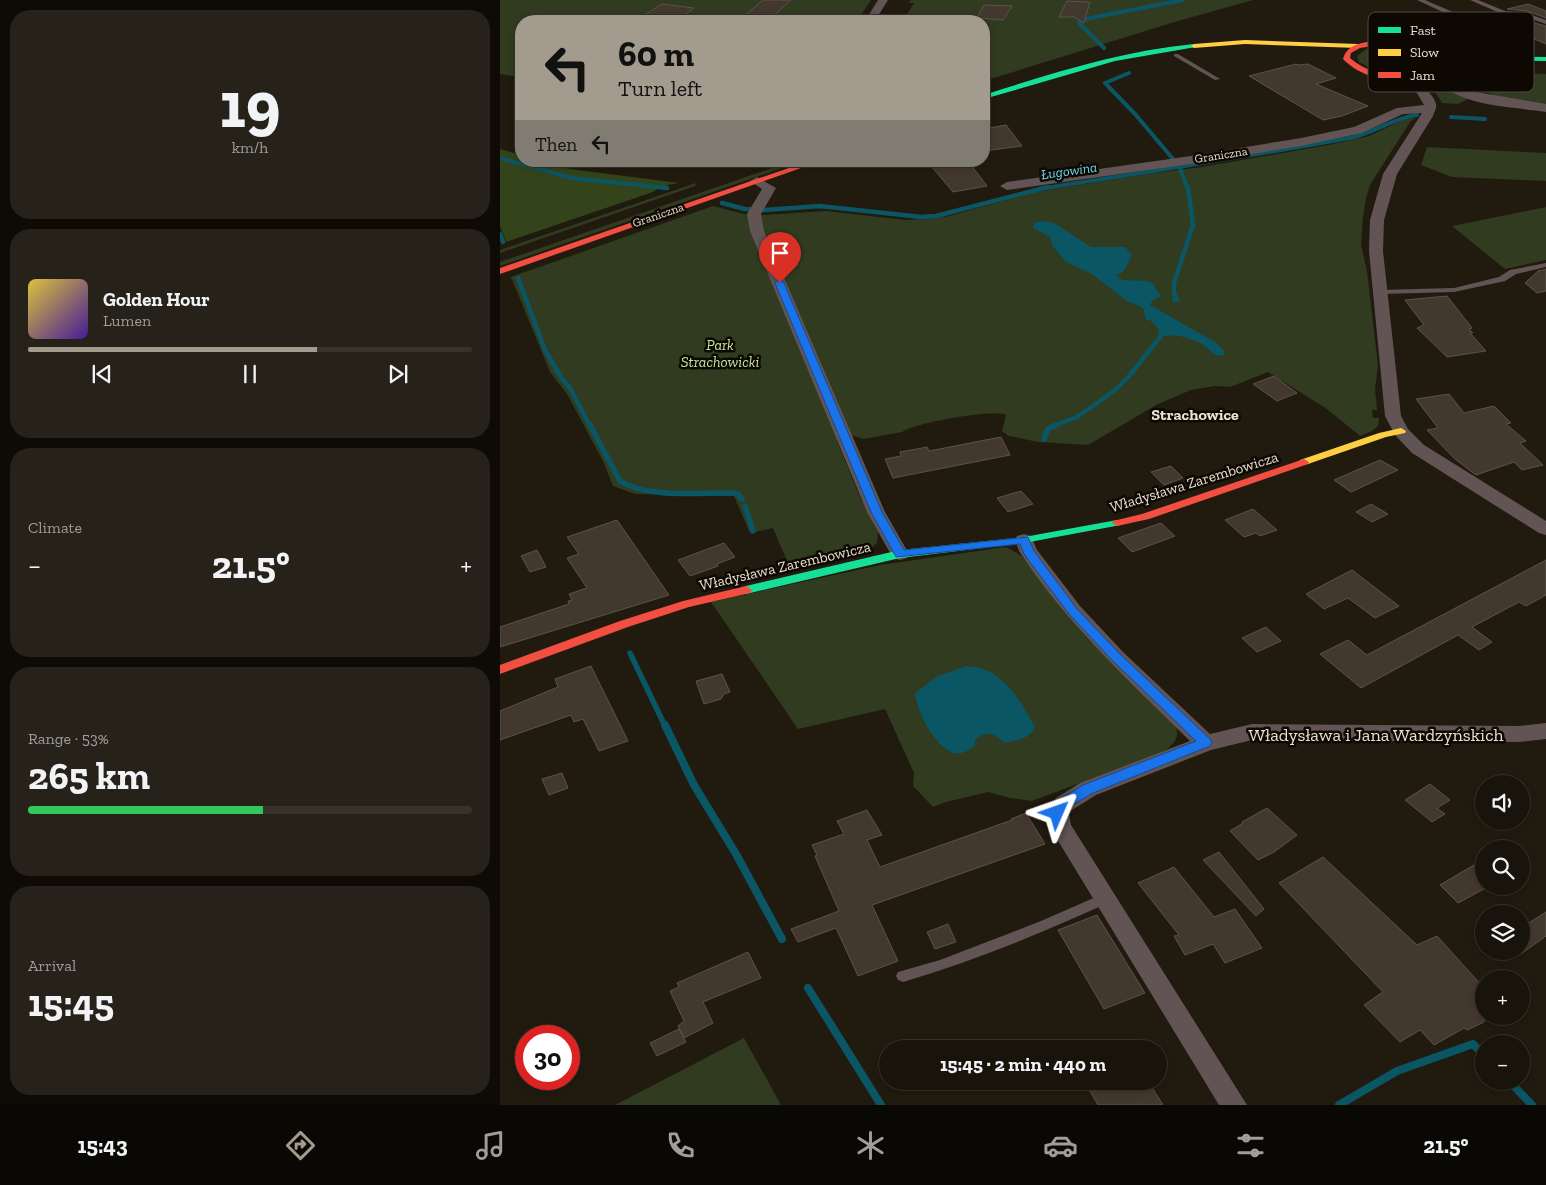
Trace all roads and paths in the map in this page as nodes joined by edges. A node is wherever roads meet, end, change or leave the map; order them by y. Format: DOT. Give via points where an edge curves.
graph roads {
  1 [pos="883,0"];
  2 [pos="1420,0"];
  3 [pos="1473,0"];
  4 [pos="1446,12"];
  5 [pos="1502,12"];
  6 [pos="874,15"];
  7 [pos="1534,18"];
  8 [pos="1546,22"];
  9 [pos="1368,44"];
  10 [pos="1358,46"];
  11 [pos="1176,55"];
  12 [pos="1346,59"];
  13 [pos="1368,73"];
  14 [pos="1217,79"];
  15 [pos="1423,92"];
  16 [pos="1463,92"];
  17 [pos="990,95"];
  18 [pos="990,106"];
  19 [pos="1430,108"];
  20 [pos="1546,108"];
  21 [pos="768,167"];
  22 [pos="784,167"];
  23 [pos="757,172"];
  24 [pos="1007,186"];
  25 [pos="1546,265"];
  26 [pos="500,271"];
  27 [pos="1380,292"];
  28 [pos="1401,431"];
  29 [pos="1546,528"];
  30 [pos="1024,540"];
  31 [pos="900,554"];
  32 [pos="500,670"];
  33 [pos="1546,730"];
  34 [pos="1206,742"];
  35 [pos="1105,898"];
  36 [pos="903,976"];
  37 [pos="1234,1105"];
  1 -- 6 [label="street"];
  2 -- 4 [label="lane"];
  3 -- 5 [label="lane"];
  7 -- 8 [label="lane"];
  9 -- 10 [label="main road"];
  10 -- 12 [label="main road" via="1348,52"];
  10 -- 17 [label="main road" via="1245,42 1163,48 1093,63"];
  11 -- 12 [label="main road" via="1292,50"];
  11 -- 14 [label="lane"];
  11 -- 18 [label="main road" via="1095,72"];
  12 -- 13 [label="main road" via="1351,66"];
  15 -- 19 [label="street" via="1430,101"];
  16 -- 20 [label="street"];
  19 -- 24 [label="street, Graniczna" via="1401,111 1358,130 1301,142"];
  19 -- 27 [label="street" via="1390,174 1380,205 1376,251"];
  21 -- 23 [label="main road, Graniczna"];
  22 -- 23 [label="main road, Graniczna"];
  23 -- 26 [label="main road, Graniczna"];
  23 -- 31 [label="street" via="769,188 756,209 757,231 876,512"];
  25 -- 27 [label="lane" via="1454,290"];
  27 -- 28 [label="street" via="1392,410"];
  28 -- 29 [label="street" via="1432,460"];
  28 -- 30 [label="main road, Władysława Zarembowicza" via="1145,516"];
  30 -- 31 [label="main road, Władysława Zarembowicza"];
  30 -- 34 [label="street" via="1028,551 1073,611 1116,657"];
  31 -- 32 [label="main road, Władysława Zarembowicza" via="687,604"];
  33 -- 34 [label="street, Władysława i Jana Wardzyńskich" via="1519,734 1252,732"];
  34 -- 35 [label="street, Władysława i Jana Wardzyńskich" via="1088,789 1064,804 1057,813 1060,826"];
  35 -- 36 [label="lane" via="1046,925 942,965"];
  35 -- 37 [label="street, Władysława i Jana Wardzyńskich"];
}
